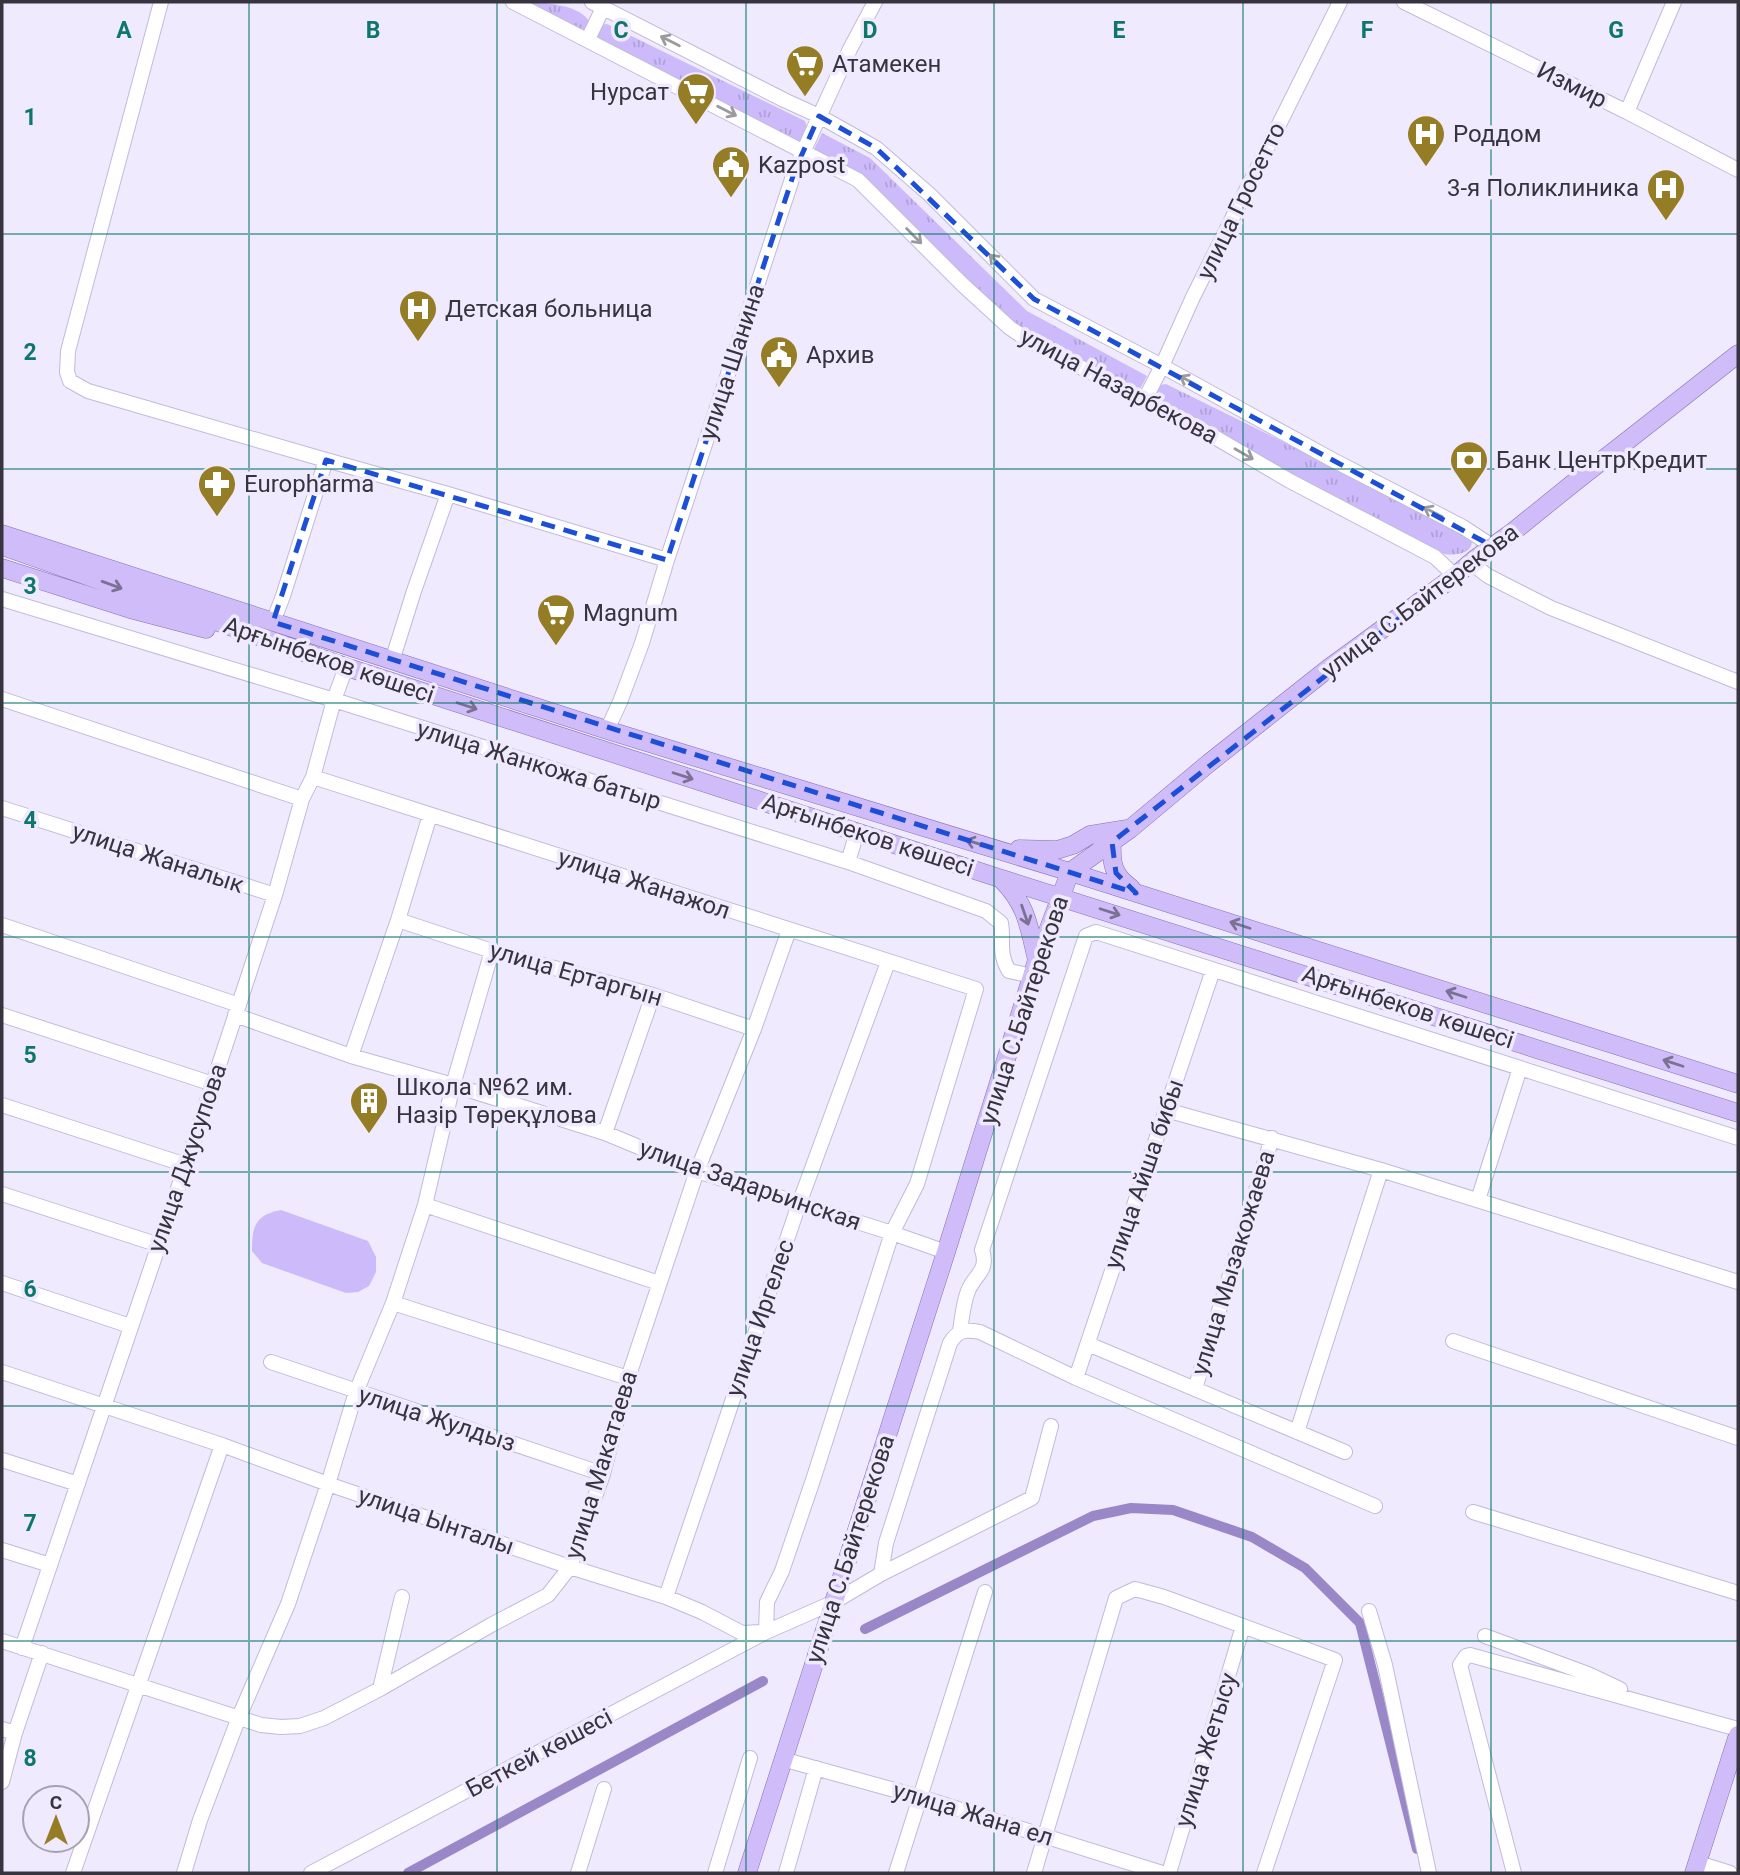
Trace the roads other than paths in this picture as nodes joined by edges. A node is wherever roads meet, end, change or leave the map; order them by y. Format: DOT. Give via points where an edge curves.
graph roads {
  1 [pos="160,2"];
  2 [pos="513,2"];
  3 [pos="875,2"];
  4 [pos="1340,2"];
  5 [pos="1404,2"];
  6 [pos="1674,2"];
  7 [pos="597,5"];
  8 [pos="588,39"];
  9 [pos="1627,113"];
  10 [pos="819,116"];
  11 [pos="805,151"];
  12 [pos="1738,170"];
  13 [pos="1738,354"];
  14 [pos="1162,366"];
  15 [pos="1144,401"];
  16 [pos="326,460"];
  17 [pos="448,494"];
  18 [pos="2,522"];
  19 [pos="2,534"];
  20 [pos="2,546"];
  21 [pos="1492,546"];
  22 [pos="667,560"];
  23 [pos="1471,563"];
  24 [pos="2,568"];
  25 [pos="1455,576"];
  26 [pos="2,599"];
  27 [pos="247,614"];
  28 [pos="273,622"];
  29 [pos="245,633"];
  30 [pos="392,661"];
  31 [pos="346,667"];
  32 [pos="1738,682"];
  33 [pos="2,699"];
  34 [pos="334,700"];
  35 [pos="607,730"];
  36 [pos="313,778"];
  37 [pos="302,799"];
  38 [pos="2,808"];
  39 [pos="430,815"];
  40 [pos="1130,829"];
  41 [pos="857,832"];
  42 [pos="1112,842"];
  43 [pos="1007,852"];
  44 [pos="848,862"];
  45 [pos="1070,872"];
  46 [pos="999,878"];
  47 [pos="1136,893"];
  48 [pos="275,895"];
  49 [pos="1061,897"];
  50 [pos="398,920"];
  51 [pos="2,925"];
  52 [pos="789,930"];
  53 [pos="492,951"];
  54 [pos="888,962"];
  55 [pos="1034,968"];
  56 [pos="1213,970"];
  57 [pos="653,995"];
  58 [pos="237,1010"];
  59 [pos="2,1015"];
  60 [pos="754,1029"];
  61 [pos="351,1056"];
  62 [pos="1572,1060"];
  63 [pos="1520,1068"];
  64 [pos="1564,1082"];
  65 [pos="213,1084"];
  66 [pos="1738,1084"];
  67 [pos="453,1085"];
  68 [pos="2,1105"];
  69 [pos="1166,1110"];
  70 [pos="1738,1113"];
  71 [pos="605,1133"];
  72 [pos="1272,1138"];
  73 [pos="1738,1138"];
  74 [pos="186,1165"];
  75 [pos="1381,1170"];
  76 [pos="697,1171"];
  77 [pos="2,1194"];
  78 [pos="1478,1200"];
  79 [pos="799,1204"];
  80 [pos="425,1205"];
  81 [pos="892,1233"];
  82 [pos="159,1245"];
  83 [pos="946,1252"];
  84 [pos="1738,1282"];
  85 [pos="2,1283"];
  86 [pos="659,1283"];
  87 [pos="393,1303"];
  88 [pos="130,1326"];
  89 [pos="960,1331"];
  90 [pos="1453,1341"];
  91 [pos="1087,1343"];
  92 [pos="271,1362"];
  93 [pos="2,1372"];
  94 [pos="628,1378"];
  95 [pos="1076,1378"];
  96 [pos="1195,1389"];
  97 [pos="356,1392"];
  98 [pos="105,1406"];
  99 [pos="1051,1426"];
  100 [pos="1297,1432"];
  101 [pos="1738,1438"];
  102 [pos="222,1445"];
  103 [pos="1345,1452"];
  104 [pos="2,1460"];
  105 [pos="603,1474"];
  106 [pos="78,1484"];
  107 [pos="328,1485"];
  108 [pos="1375,1506"];
  109 [pos="1473,1512"];
  110 [pos="2,1550"];
  111 [pos="50,1566"];
  112 [pos="570,1567"];
  113 [pos="881,1574"];
  114 [pos="985,1592"];
  115 [pos="1738,1593"];
  116 [pos="402,1597"];
  117 [pos="666,1597"];
  118 [pos="832,1603"];
  119 [pos="1369,1611"];
  120 [pos="1243,1626"];
  121 [pos="766,1632"];
  122 [pos="1485,1636"];
  123 [pos="2,1642"];
  124 [pos="22,1648"];
  125 [pos="42,1653"];
  126 [pos="138,1685"];
  127 [pos="380,1689"];
  128 [pos="1659,1708"];
  129 [pos="239,1717"];
  130 [pos="1738,1729"];
  131 [pos="9,1731"];
  132 [pos="1738,1735"];
  133 [pos="750,1758"];
  134 [pos="782,1759"];
  135 [pos="816,1768"];
  136 [pos="2,1782"];
  137 [pos="604,1789"];
  138 [pos="920,1797"];
  139 [pos="1045,1836"];
  140 [pos="1696,1868"];
  141 [pos="73,1873"];
  142 [pos="184,1873"];
  143 [pos="311,1873"];
  144 [pos="578,1873"];
  145 [pos="715,1873"];
  146 [pos="747,1873"];
  147 [pos="786,1873"];
  148 [pos="896,1873"];
  149 [pos="1034,1873"];
  150 [pos="1162,1873"];
  151 [pos="1169,1873"];
  152 [pos="1264,1873"];
  153 [pos="1429,1873"];
  154 [pos="1514,1873"];
  155 [pos="1730,1873"];
  1 -- 16 [label="street" via="68,351 70,381 88,391"];
  2 -- 8 [label="street, улица Назарбекова"];
  3 -- 10 [label="street, улица Шанина"];
  4 -- 14 [label="street, улица Гросетто"];
  5 -- 9 [label="street, Измир"];
  6 -- 9 [label="street"];
  7 -- 8 [label="street"];
  10 -- 7 [label="street, улица Назарбекова, one-way"];
  8 -- 11 [label="street, улица Назарбекова, one-way"];
  9 -- 12 [label="street, Измир"];
  10 -- 11 [label="street, улица Шанина"];
  14 -- 10 [label="street, улица Назарбекова, one-way" via="1034,299 876,148"];
  11 -- 15 [label="street, улица Назарбекова, one-way" via="858,180 1010,328"];
  11 -- 22 [label="street, улица Шанина"];
  13 -- 21 [label="main road, улица С.Байтерекова"];
  14 -- 15 [label="street, улица Гросетто"];
  21 -- 14 [label="street, улица Назарбекова, one-way"];
  15 -- 25 [label="street, улица Назарбекова, one-way" via="1435,556"];
  16 -- 17 [label="street"];
  16 -- 28 [label="street"];
  17 -- 22 [label="street"];
  17 -- 30 [label="street"];
  18 -- 27 [label="main road" via="172,579"];
  19 -- 27 [label="main road, Арғынбеков көшесі"];
  20 -- 29 [label="main road, Арғынбеков көшесі, one-way"];
  21 -- 23 [label="main road, улица С.Байтерекова"];
  22 -- 35 [label="street, улица Шанина" via="642,643"];
  23 -- 25 [label="main road, улица С.Байтерекова"];
  23 -- 32 [label="street" via="1551,608"];
  24 -- 29 [label="main road" via="201,629"];
  25 -- 40 [label="main road, улица С.Байтерекова" via="1329,668"];
  26 -- 34 [label="street, улица Жанкожа батыр"];
  27 -- 28 [label="main road, Арғынбеков көшесі"];
  28 -- 30 [label="main road, Арғынбеков көшесі"];
  29 -- 31 [label="main road, Арғынбеков көшесі"];
  30 -- 35 [label="main road, Арғынбеков көшесі"];
  31 -- 34 [label="street, улица Джусупова"];
  31 -- 41 [label="main road, Арғынбеков көшесі, one-way"];
  33 -- 37 [label="street"];
  34 -- 36 [label="street, улица Джусупова"];
  34 -- 44 [label="street, улица Жанкожа батыр"];
  43 -- 35 [label="main road, Арғынбеков көшесі, one-way"];
  36 -- 37 [label="street, улица Джусупова"];
  36 -- 39 [label="street, улица Жанажол"];
  37 -- 48 [label="street, улица Джусупова"];
  38 -- 48 [label="street, улица Жаналык"];
  39 -- 50 [label="street"];
  39 -- 52 [label="street, улица Жанажол"];
  40 -- 42 [label="main road, улица С.Байтерекова"];
  40 -- 43 [label="main road" via="1090,835 1057,850"];
  41 -- 44 [label="street"];
  41 -- 46 [label="main road, Арғынбеков көшесі"];
  42 -- 45 [label="main road, улица С.Байтерекова"];
  42 -- 47 [label="main road" via="1119,880"];
  43 -- 45 [label="main road, Арғынбеков көшесі"];
  44 -- 55 [label="street, улица Жанкожа батыр" via="986,911 1000,923 1003,960 1009,971"];
  45 -- 47 [label="main road, Арғынбеков көшесі"];
  45 -- 49 [label="main road, улица С.Байтерекова"];
  46 -- 49 [label="main road, Арғынбеков көшесі"];
  46 -- 55 [label="main road, one-way" via="1024,910"];
  66 -- 47 [label="main road, Арғынбеков көшесі, one-way"];
  48 -- 58 [label="street, улица Джусупова"];
  49 -- 55 [label="main road, улица С.Байтерекова"];
  49 -- 62 [label="main road, Арғынбеков көшесі, one-way"];
  50 -- 53 [label="street, улица Ертаргын"];
  50 -- 61 [label="street"];
  51 -- 58 [label="street, улица Задарьинская"];
  52 -- 54 [label="street, улица Жанажол"];
  52 -- 60 [label="street, улица Макатаева"];
  53 -- 57 [label="street, улица Ертаргын"];
  53 -- 67 [label="street"];
  54 -- 79 [label="street, улица Иргелес"];
  54 -- 81 [label="street, улица Жанажол" via="976,989 917,1184"];
  55 -- 83 [label="main road, улица С.Байтерекова"];
  56 -- 63 [label="street"];
  56 -- 69 [label="street, улица Айша бибы"];
  56 -- 89 [label="street" via="1096,932 1086,936 982,1250 984,1264 967,1293"];
  57 -- 60 [label="street, улица Ертаргын"];
  57 -- 71 [label="street"];
  58 -- 61 [label="street, улица Задарьинская"];
  58 -- 65 [label="street, улица Джусупова"];
  59 -- 65 [label="street"];
  60 -- 76 [label="street, улица Макатаева"];
  61 -- 67 [label="street, улица Задарьинская"];
  62 -- 64 [label="street"];
  62 -- 70 [label="main road, Арғынбеков көшесі"];
  63 -- 64 [label="street"];
  63 -- 78 [label="street"];
  64 -- 73 [label="street"];
  65 -- 74 [label="street, улица Джусупова"];
  67 -- 71 [label="street, улица Задарьинская"];
  67 -- 80 [label="street"];
  68 -- 74 [label="street"];
  69 -- 72 [label="street"];
  69 -- 91 [label="street, улица Айша бибы"];
  71 -- 76 [label="street, улица Задарьинская"];
  72 -- 75 [label="street"];
  72 -- 96 [label="street, улица Мызакожаева"];
  74 -- 82 [label="street, улица Джусупова"];
  75 -- 78 [label="street"];
  75 -- 100 [label="street"];
  76 -- 79 [label="street, улица Задарьинская"];
  76 -- 86 [label="street, улица Макатаева"];
  77 -- 82 [label="street"];
  78 -- 84 [label="street"];
  79 -- 81 [label="street, улица Задарьинская"];
  79 -- 117 [label="street, улица Иргелес"];
  80 -- 86 [label="street"];
  80 -- 87 [label="street"];
  81 -- 83 [label="street, улица Задарьинская"];
  81 -- 121 [label="street" via="813,1480 767,1602"];
  82 -- 88 [label="street, улица Джусупова"];
  83 -- 118 [label="main road, улица С.Байтерекова"];
  85 -- 88 [label="street"];
  86 -- 94 [label="street, улица Макатаева"];
  87 -- 94 [label="street"];
  87 -- 97 [label="street"];
  88 -- 98 [label="street, улица Джусупова"];
  89 -- 95 [label="street" via="980,1332"];
  89 -- 113 [label="street" via="950,1343 886,1544"];
  90 -- 101 [label="street"];
  91 -- 95 [label="street, улица Айша бибы"];
  91 -- 96 [label="street"];
  92 -- 97 [label="street, улица Жулдыз"];
  93 -- 98 [label="street, улица Ынталы"];
  94 -- 105 [label="street, улица Макатаева"];
  95 -- 108 [label="street"];
  96 -- 100 [label="street"];
  97 -- 105 [label="street, улица Жулдыз"];
  97 -- 107 [label="street"];
  98 -- 102 [label="street, улица Ынталы"];
  98 -- 106 [label="street, улица Джусупова"];
  99 -- 113 [label="street, Беткей көшесі" via="1032,1499"];
  100 -- 103 [label="street"];
  102 -- 107 [label="street, улица Ынталы"];
  102 -- 126 [label="street"];
  104 -- 106 [label="street"];
  105 -- 112 [label="street, улица Макатаева"];
  106 -- 111 [label="street, улица Джусупова"];
  107 -- 112 [label="street, улица Ынталы"];
  107 -- 129 [label="street" via="288,1604"];
  109 -- 115 [label="street"];
  110 -- 111 [label="street"];
  111 -- 124 [label="street, улица Джусупова"];
  112 -- 117 [label="street, улица Ынталы"];
  112 -- 127 [label="street, улица Макатаева" via="548,1595"];
  113 -- 118 [label="street, Беткей көшесі"];
  114 -- 138 [label="street"];
  116 -- 127 [label="street"];
  117 -- 121 [label="street, улица Ынталы" via="742,1633"];
  118 -- 121 [label="street, Беткей көшесі"];
  118 -- 134 [label="main road, улица С.Байтерекова"];
  119 -- 153 [label="street" via="1385,1665"];
  120 -- 139 [label="street" via="1135,1589 1116,1598"];
  120 -- 151 [label="street, улица Жетысу"];
  120 -- 152 [label="street" via="1335,1660"];
  121 -- 143 [label="street, Беткей көшесі"];
  122 -- 128 [label="street" via="1588,1674"];
  123 -- 124 [label="street, улица Макатаева"];
  124 -- 125 [label="street, улица Макатаева"];
  125 -- 126 [label="street, улица Макатаева"];
  125 -- 131 [label="street"];
  126 -- 129 [label="street, улица Макатаева"];
  126 -- 141 [label="street"];
  127 -- 129 [label="street, улица Макатаева" via="300,1726 261,1725"];
  128 -- 130 [label="street"];
  128 -- 154 [label="street" via="1470,1655 1463,1659 1460,1665"];
  129 -- 142 [label="street"];
  131 -- 136 [label="street"];
  132 -- 140 [label="main road"];
  133 -- 145 [label="street"];
  134 -- 135 [label="street, улица Жана ел"];
  134 -- 146 [label="main road, улица С.Байтерекова"];
  135 -- 138 [label="street, улица Жана ел"];
  135 -- 147 [label="street"];
  137 -- 144 [label="street"];
  138 -- 139 [label="street, улица Жана ел"];
  138 -- 148 [label="street"];
  139 -- 149 [label="street"];
  139 -- 150 [label="street, улица Жана ел"];
  140 -- 155 [label="street"];
}
